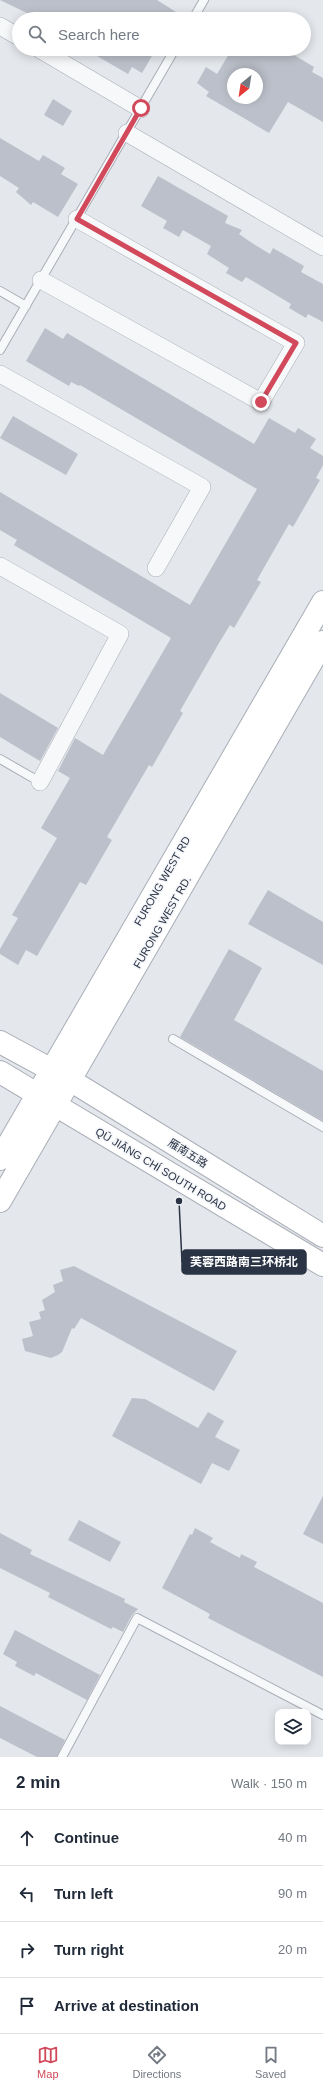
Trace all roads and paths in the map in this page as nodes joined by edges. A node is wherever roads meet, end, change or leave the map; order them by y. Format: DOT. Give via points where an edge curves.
graph roads {
  1 [pos="204,0"];
  2 [pos="197,12"];
  3 [pos="0,26"];
  4 [pos="12,33"];
  5 [pos="51,56"];
  6 [pos="172,56"];
  7 [pos="141,108"];
  8 [pos="127,133"];
  9 [pos="77,219"];
  10 [pos="323,247"];
  11 [pos="41,280"];
  12 [pos="0,291"];
  13 [pos="26,306"];
  14 [pos="0,350"];
  15 [pos="0,374"];
  16 [pos="0,566"];
  17 [pos="156,568"];
  18 [pos="323,602"];
  19 [pos="323,642"];
  20 [pos="0,759"];
  21 [pos="40,782"];
  22 [pos="173,1039"];
  23 [pos="0,1042"];
  24 [pos="0,1072"];
  25 [pos="61,1076"];
  26 [pos="37,1094"];
  27 [pos="56,1106"];
  28 [pos="323,1127"];
  29 [pos="0,1159"];
  30 [pos="0,1201"];
  31 [pos="323,1236"];
  32 [pos="323,1265"];
  33 [pos="323,1715"];
  34 [pos="62,1757"];
  1 -- 2 [label="lane"];
  3 -- 4 [label="street"];
  5 -- 7 [label="street"];
  6 -- 7 [label="lane"];
  7 -- 8 [label="lane"];
  8 -- 9 [label="lane"];
  8 -- 10 [label="street"];
  9 -- 11 [label="lane"];
  9 -- 11 [label="street" via="296,343 261,402"];
  11 -- 13 [label="lane"];
  12 -- 13 [label="lane"];
  13 -- 14 [label="lane"];
  15 -- 17 [label="street" via="202,487"];
  16 -- 21 [label="street" via="120,634"];
  18 -- 25 [label="main road, FURONG WEST RD"];
  19 -- 25 [label="main road, FURONG WEST RD."];
  20 -- 21 [label="lane"];
  22 -- 28 [label="lane"];
  23 -- 25 [label="main road"];
  24 -- 26 [label="main road, QŪ JIĀNG CHÍ SOUTH ROAD"];
  25 -- 26 [label="main road, FURONG WEST RD"];
  25 -- 27 [label="main road, FURONG WEST RD."];
  25 -- 31 [label="main road, 雁南五路"];
  26 -- 27 [label="main road, QŪ JIĀNG CHÍ SOUTH ROAD"];
  26 -- 29 [label="main road, FURONG WEST RD"];
  27 -- 30 [label="main road, FURONG WEST RD."];
  27 -- 32 [label="main road, QŪ JIĀNG CHÍ SOUTH ROAD"];
  33 -- 34 [label="lane" via="137,1618"];
}
